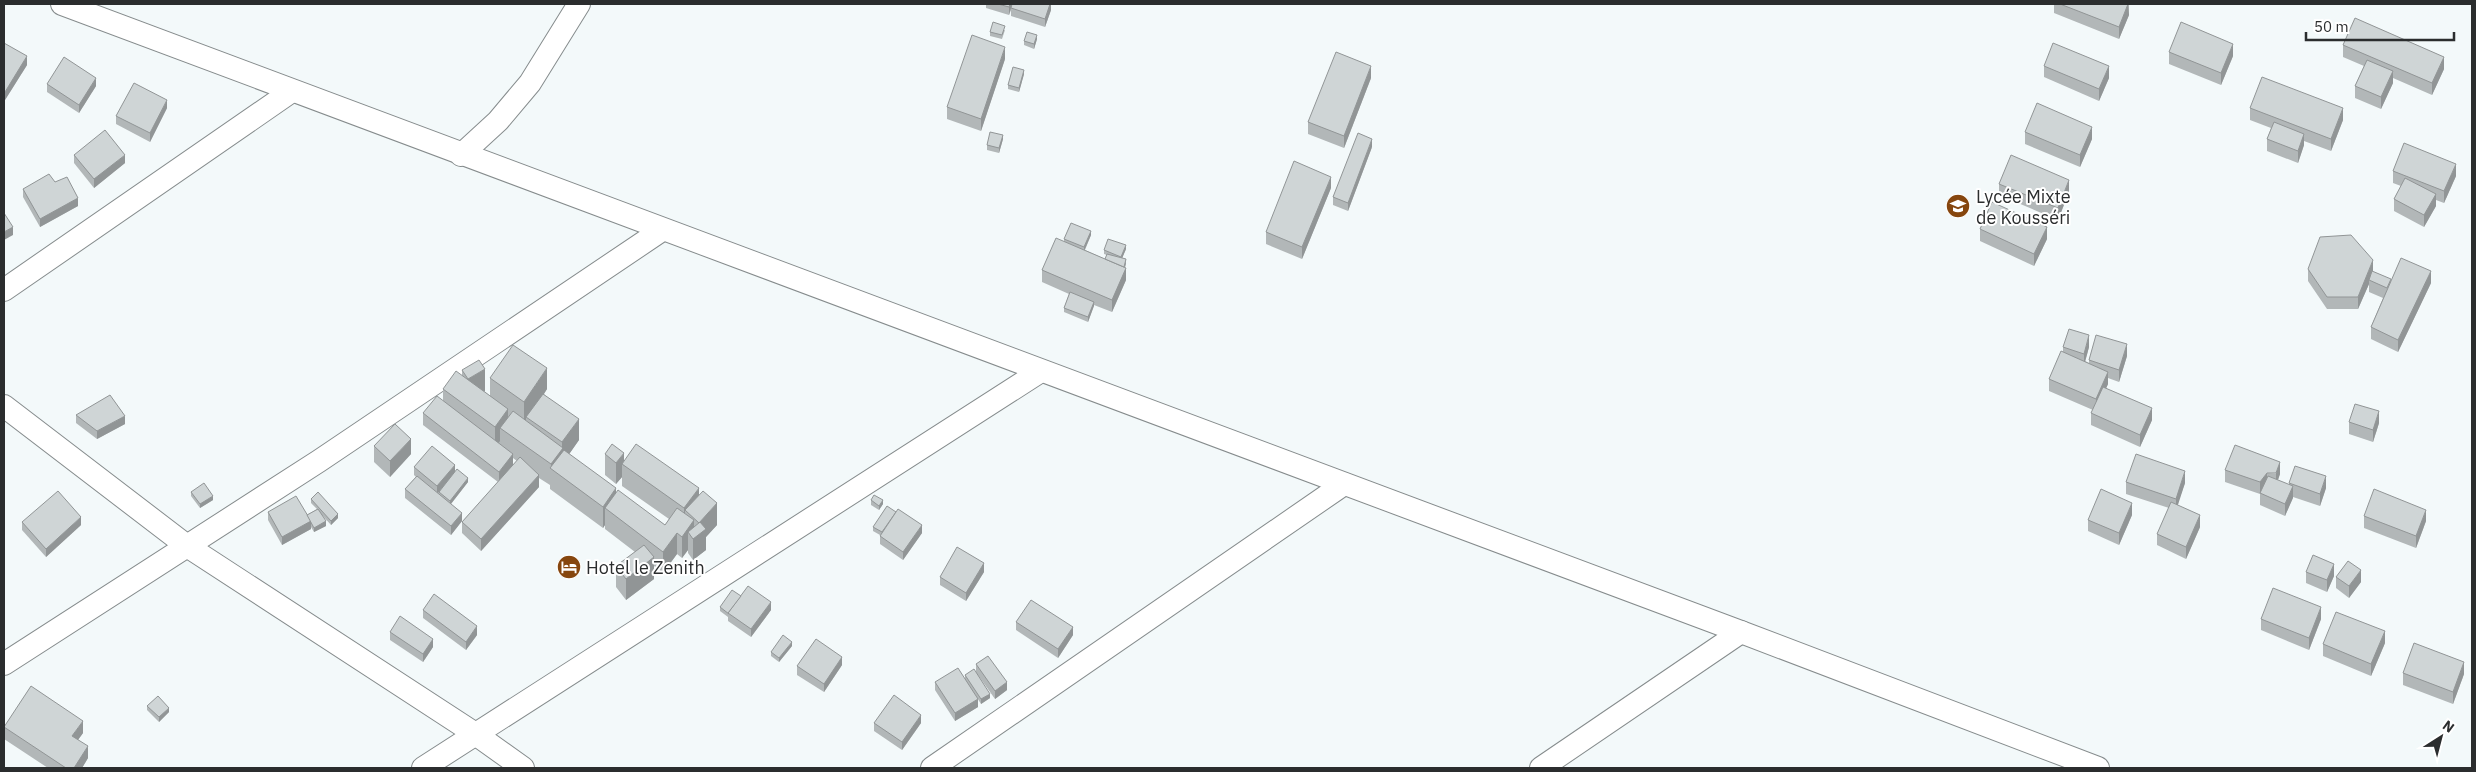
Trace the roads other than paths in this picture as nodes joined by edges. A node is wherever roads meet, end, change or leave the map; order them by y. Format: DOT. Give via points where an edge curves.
graph roads {
  1 [pos="62,4"];
  2 [pos="579,4"];
  3 [pos="292,91"];
  4 [pos="461,155"];
  5 [pos="662,230"];
  6 [pos="4,290"];
  7 [pos="1041,371"];
  8 [pos="4,406"];
  9 [pos="1344,484"];
  10 [pos="187,546"];
  11 [pos="1741,632"];
  12 [pos="4,664"];
  13 [pos="474,734"];
  14 [pos="2090,767"];
  15 [pos="423,768"];
  16 [pos="523,768"];
  17 [pos="932,768"];
  18 [pos="1541,768"];
  1 -- 3 [label="street"];
  2 -- 4 [label="street" via="530,83"];
  3 -- 4 [label="street"];
  3 -- 6 [label="street"];
  4 -- 5 [label="street"];
  5 -- 7 [label="street"];
  5 -- 10 [label="street"];
  7 -- 9 [label="street"];
  7 -- 13 [label="street"];
  8 -- 10 [label="street"];
  9 -- 11 [label="street"];
  9 -- 17 [label="street"];
  10 -- 12 [label="street"];
  10 -- 13 [label="street"];
  11 -- 14 [label="street"];
  11 -- 18 [label="street"];
  13 -- 15 [label="street"];
  13 -- 16 [label="street"];
}
